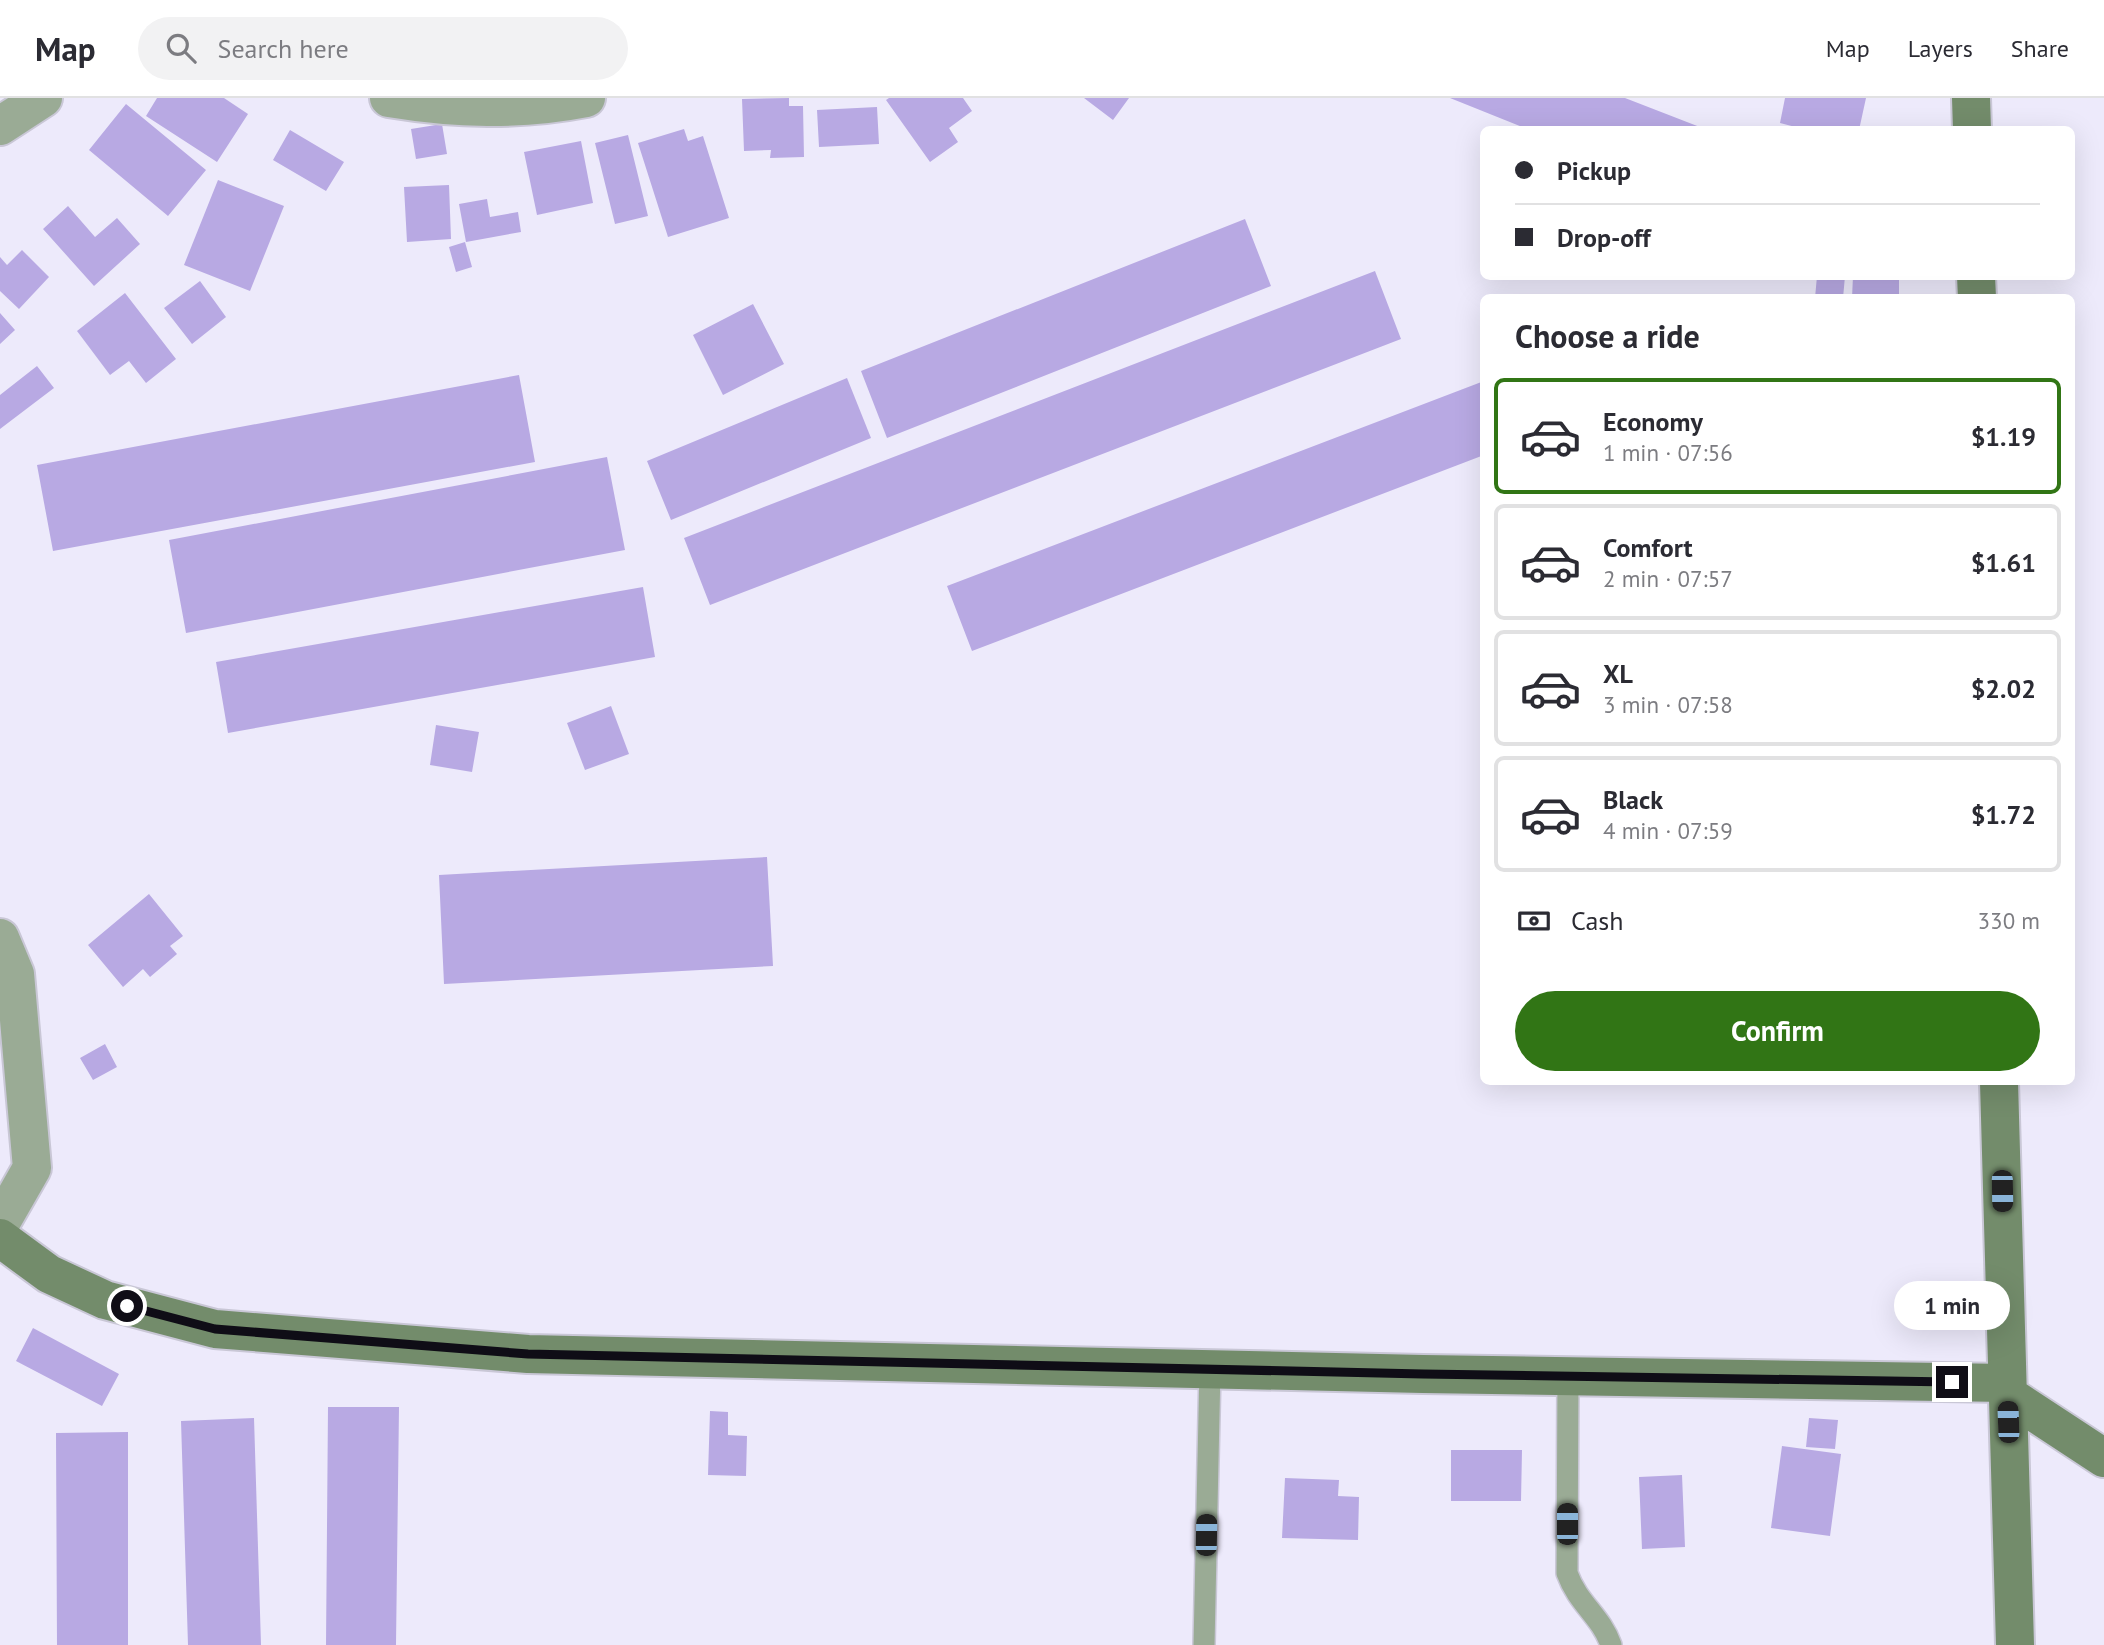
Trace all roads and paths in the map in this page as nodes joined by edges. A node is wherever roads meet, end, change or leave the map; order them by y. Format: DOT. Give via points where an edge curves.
graph roads {
  1 [pos="43,98"];
  2 [pos="389,98"];
  3 [pos="586,98"];
  4 [pos="1971,98"];
  5 [pos="0,126"];
  6 [pos="1972,126"];
  7 [pos="0,937"];
  8 [pos="1999,1085"];
  9 [pos="0,1224"];
  10 [pos="0,1238"];
  11 [pos="1210,1369"];
  12 [pos="1568,1376"];
  13 [pos="2008,1389"];
  14 [pos="2104,1458"];
  15 [pos="1204,1645"];
  16 [pos="1611,1645"];
  17 [pos="2015,1645"];
  1 -- 5 [label="street"];
  2 -- 3 [label="street" via="435,106 521,108"];
  4 -- 6 [label="street"];
  7 -- 9 [label="street" via="15,974 32,1168"];
  8 -- 13 [label="street"];
  10 -- 11 [label="street" via="49,1274 105,1300 215,1329 528,1354"];
  11 -- 12 [label="street"];
  11 -- 15 [label="lane"];
  12 -- 13 [label="street"];
  12 -- 16 [label="lane" via="1567,1573"];
  13 -- 14 [label="street"];
  13 -- 17 [label="street"];
}
